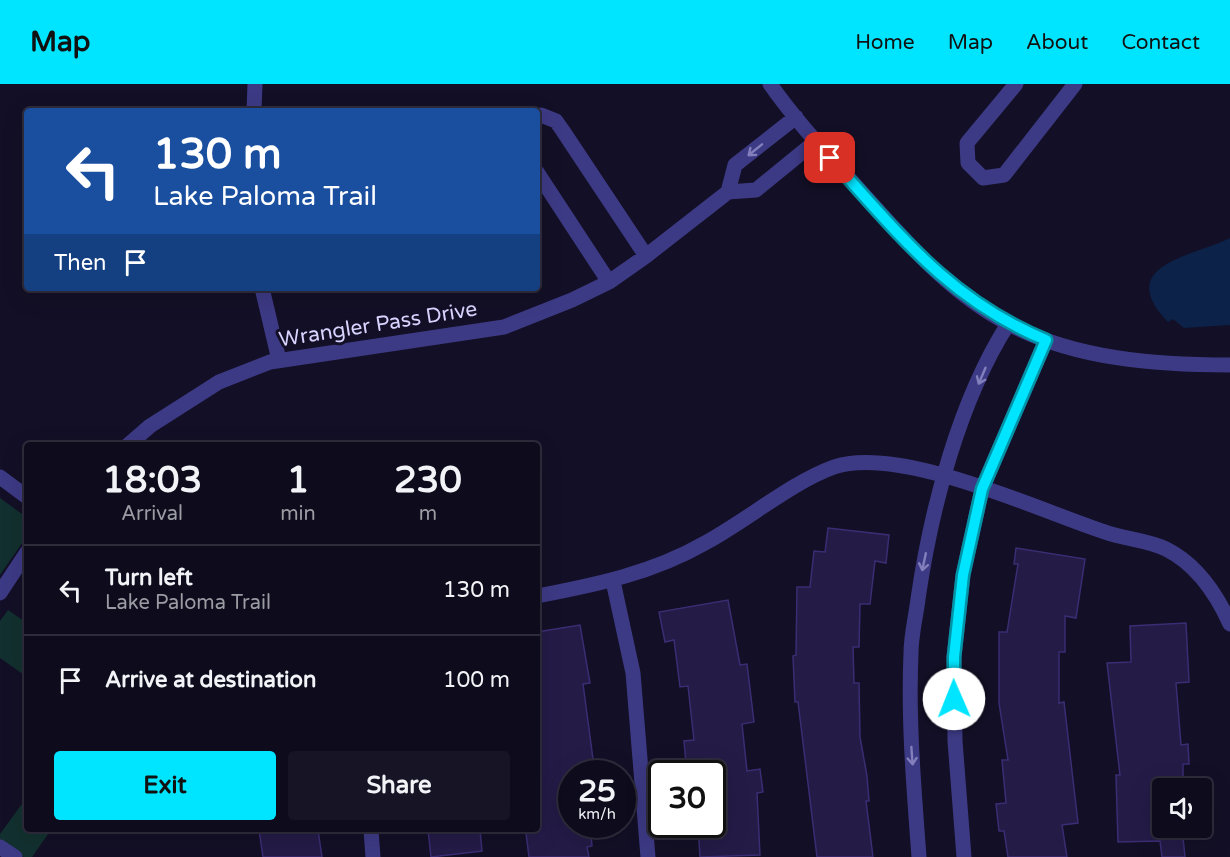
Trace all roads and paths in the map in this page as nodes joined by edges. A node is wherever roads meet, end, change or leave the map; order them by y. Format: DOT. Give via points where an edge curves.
graph roads {
  1 [pos="255,84"];
  2 [pos="770,84"];
  3 [pos="1016,84"];
  4 [pos="1076,84"];
  5 [pos="254,108"];
  6 [pos="540,115"];
  7 [pos="796,117"];
  8 [pos="816,141"];
  9 [pos="540,177"];
  10 [pos="728,192"];
  11 [pos="646,256"];
  12 [pos="609,282"];
  13 [pos="263,291"];
  14 [pos="1008,324"];
  15 [pos="1046,340"];
  16 [pos="279,360"];
  17 [pos="1230,364"];
  18 [pos="132,442"];
  19 [pos="944,476"];
  20 [pos="0,477"];
  21 [pos="982,489"];
  22 [pos="24,495"];
  23 [pos="24,556"];
  24 [pos="613,581"];
  25 [pos="0,592"];
  26 [pos="540,595"];
  27 [pos="1230,624"];
  28 [pos="371,832"];
  29 [pos="0,846"];
  30 [pos="15,857"];
  31 [pos="373,857"];
  32 [pos="648,857"];
  33 [pos="919,857"];
  34 [pos="964,857"];
  1 -- 5 [label="street"];
  2 -- 7 [label="street"];
  3 -- 4 [label="street" via="967,143 968,163 983,178 1004,175"];
  6 -- 11 [label="street" via="556,122 563,131"];
  7 -- 8 [label="street"];
  7 -- 10 [label="street, one-way" via="735,165"];
  8 -- 10 [label="street" via="756,190"];
  8 -- 14 [label="street" via="917,254 943,278"];
  9 -- 12 [label="street"];
  10 -- 11 [label="street, Wrangler Pass Drive"];
  11 -- 12 [label="street, Wrangler Pass Drive"];
  12 -- 16 [label="street, Wrangler Pass Drive" via="504,327"];
  13 -- 16 [label="street"];
  14 -- 15 [label="street"];
  14 -- 19 [label="street, one-way" via="964,417"];
  15 -- 17 [label="street" via="1137,361"];
  15 -- 21 [label="street"];
  16 -- 18 [label="street, Wrangler Pass Drive" via="219,382"];
  19 -- 21 [label="street"];
  19 -- 24 [label="street" via="879,462 836,466 702,545"];
  19 -- 33 [label="street, one-way" via="923,568 910,651 911,744"];
  20 -- 22 [label="street"];
  21 -- 27 [label="street" via="1107,533 1166,549 1217,596"];
  21 -- 34 [label="street" via="963,575 954,657 955,741"];
  23 -- 25 [label="street"];
  24 -- 26 [label="street"];
  24 -- 32 [label="street" via="633,673"];
  28 -- 31 [label="street"];
  29 -- 30 [label="street"];
}
